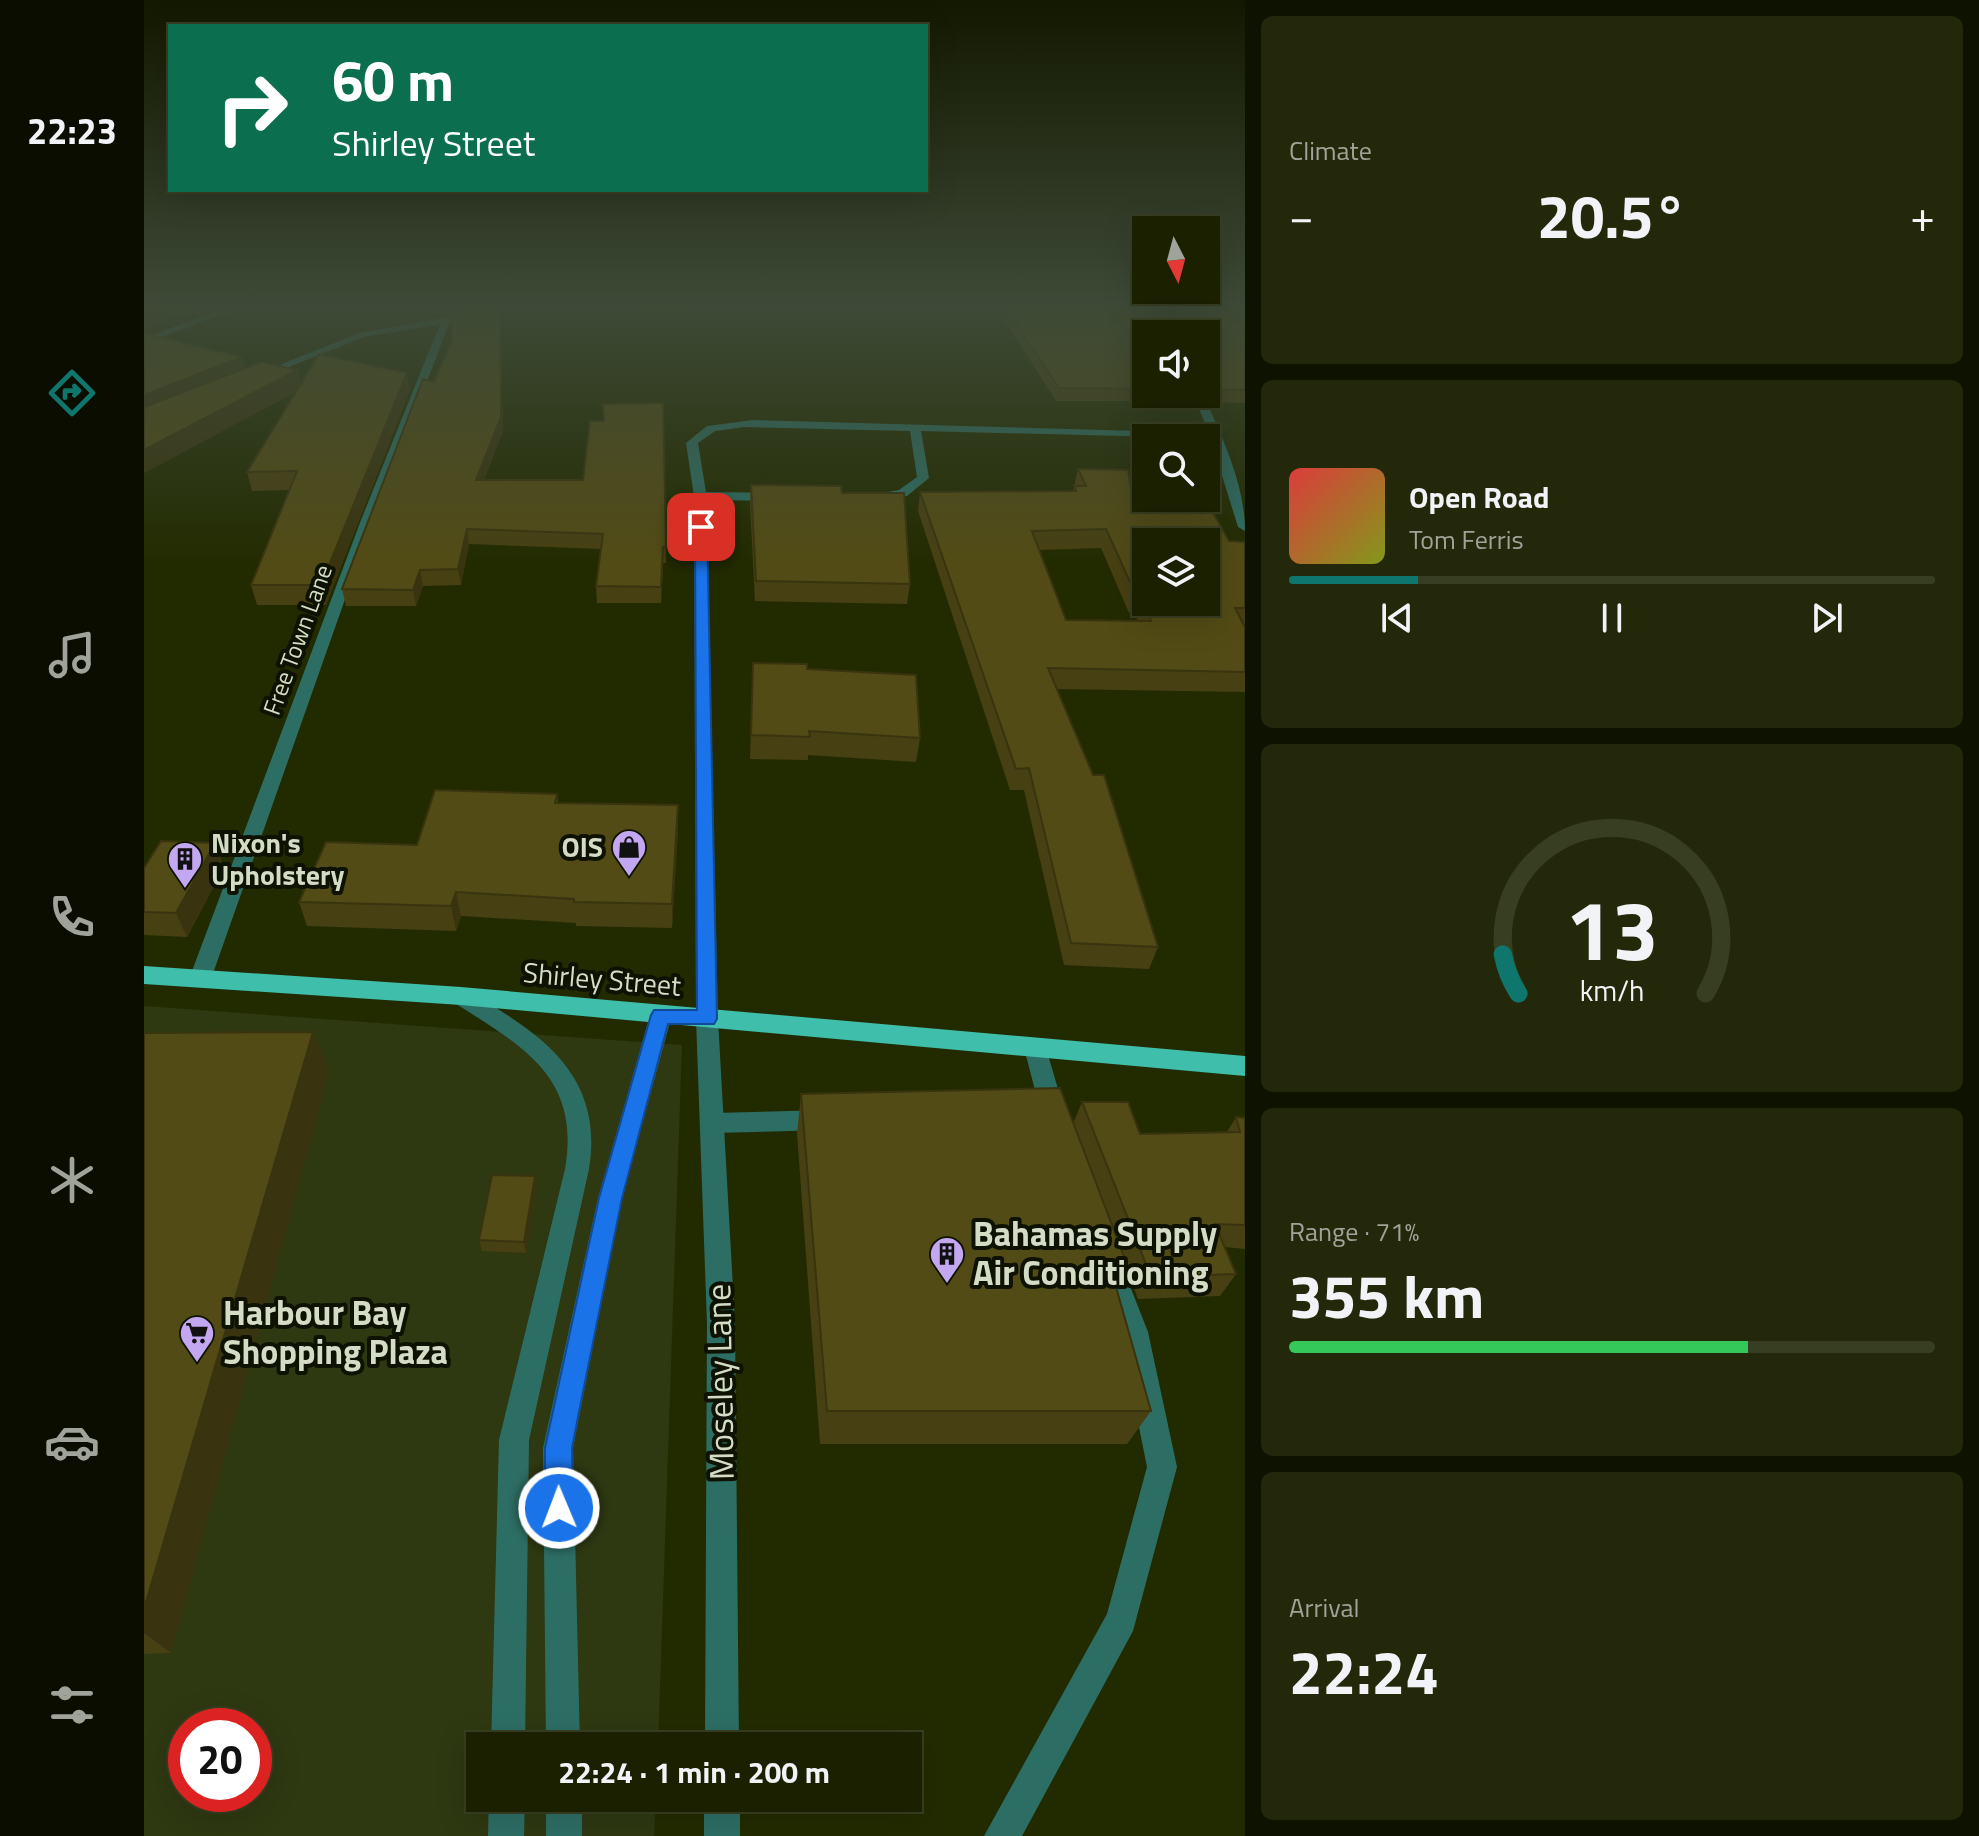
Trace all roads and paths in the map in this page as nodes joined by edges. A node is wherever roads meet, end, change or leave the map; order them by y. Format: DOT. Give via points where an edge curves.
graph roads {
  1 [pos="417,393"];
  2 [pos="915,427"];
  3 [pos="1132,434"];
  4 [pos="1220,449"];
  5 [pos="700,496"];
  6 [pos="790,497"];
  7 [pos="864,498"];
  8 [pos="1245,527"];
  9 [pos="144,975"];
  10 [pos="200,979"];
  11 [pos="461,996"];
  12 [pos="661,1015"];
  13 [pos="707,1019"];
  14 [pos="1035,1048"];
  15 [pos="1245,1066"];
  16 [pos="1054,1116"];
  17 [pos="1023,1117"];
  18 [pos="853,1120"];
  19 [pos="714,1123"];
  20 [pos="1065,1145"];
  21 [pos="1096,1231"];
  22 [pos="508,1732"];
  23 [pos="563,1732"];
  24 [pos="722,1732"];
  25 [pos="507,1812"];
  26 [pos="564,1812"];
  27 [pos="722,1812"];
  28 [pos="506,1836"];
  29 [pos="564,1836"];
  30 [pos="722,1836"];
  31 [pos="1002,1836"];
  1 -- 10 [label="street, Free Town Lane"];
  2 -- 3 [label="street"];
  2 -- 5 [label="street, Moseley Lane" via="718,427 692,443"];
  2 -- 7 [label="street" via="923,478 903,493"];
  4 -- 8 [label="street"];
  5 -- 6 [label="street"];
  5 -- 13 [label="street, Moseley Lane"];
  9 -- 10 [label="highway, Shirley Street"];
  10 -- 11 [label="highway, Shirley Street"];
  11 -- 12 [label="highway, Shirley Street"];
  11 -- 22 [label="street" via="534,1043 575,1103 581,1133 514,1440"];
  12 -- 13 [label="highway, Shirley Street"];
  12 -- 23 [label="street" via="610,1198 558,1448"];
  13 -- 14 [label="highway, Shirley Street"];
  13 -- 19 [label="street, Moseley Lane"];
  14 -- 15 [label="highway, Shirley Street"];
  14 -- 16 [label="street"];
  16 -- 17 [label="street"];
  16 -- 20 [label="street"];
  18 -- 19 [label="street"];
  19 -- 24 [label="street, Moseley Lane" via="721,1324"];
  21 -- 31 [label="street" via="1134,1332 1162,1467 1122,1620"];
  25 -- 28 [label="street"];
  26 -- 29 [label="street"];
  27 -- 30 [label="street"];
}
